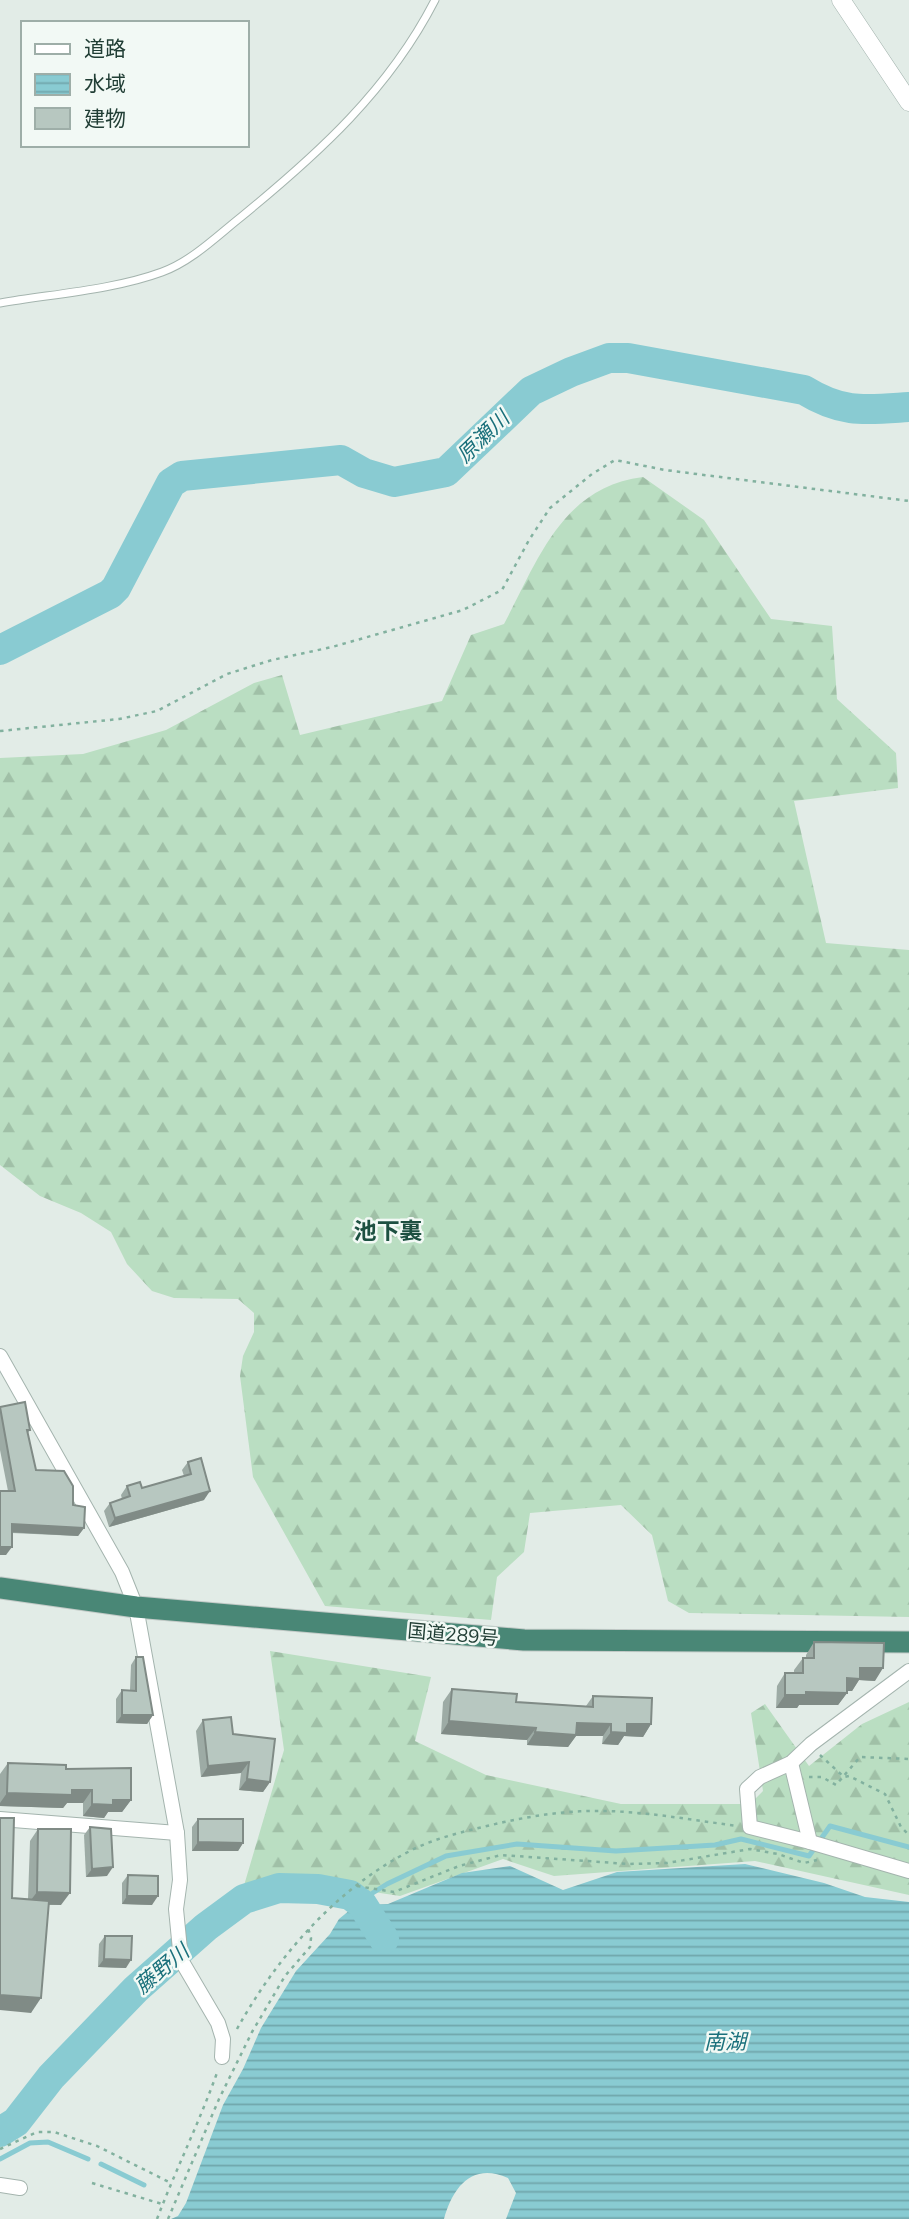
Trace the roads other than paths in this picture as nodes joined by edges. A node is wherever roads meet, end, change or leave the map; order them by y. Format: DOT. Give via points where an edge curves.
graph roads {
  1 [pos="435,0"];
  2 [pos="841,0"];
  3 [pos="909,102"];
  4 [pos="0,303"];
  5 [pos="0,1356"];
  6 [pos="0,1588"];
  7 [pos="136,1606"];
  8 [pos="909,1642"];
  9 [pos="909,1671"];
  10 [pos="791,1763"];
  11 [pos="0,1819"];
  12 [pos="177,1833"];
  13 [pos="810,1842"];
  14 [pos="909,1871"];
  15 [pos="222,2057"];
  16 [pos="0,2185"];
  17 [pos="20,2189"];
  1 -- 4 [label="lane" via="408,48 366,102 293,174 205,247 147,276"];
  2 -- 3 [label="street"];
  5 -- 7 [label="street" via="122,1572"];
  6 -- 7 [label="highway, 国道289号"];
  7 -- 8 [label="highway, 国道289号" via="524,1640"];
  7 -- 12 [label="street"];
  9 -- 10 [label="street"];
  10 -- 13 [label="street"];
  10 -- 13 [label="street" via="760,1777 747,1789 750,1827"];
  11 -- 12 [label="street"];
  12 -- 15 [label="street" via="177,1941 181,1960 218,2023"];
  13 -- 14 [label="street"];
  16 -- 17 [label="street"];
}
